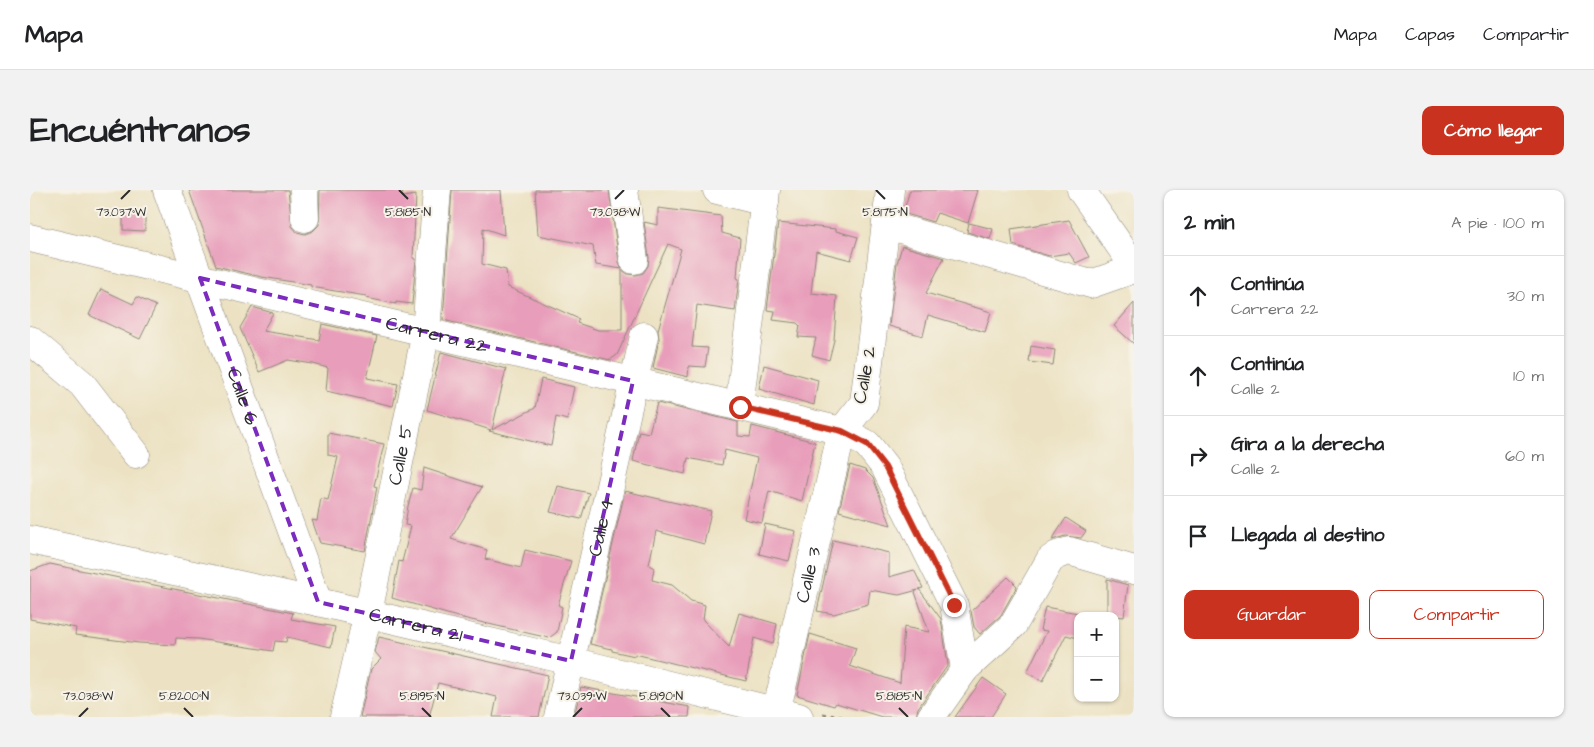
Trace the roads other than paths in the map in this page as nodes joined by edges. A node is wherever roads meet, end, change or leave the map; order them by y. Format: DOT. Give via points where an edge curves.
graph roads {
  1 [pos="167,190"];
  2 [pos="304,190"];
  3 [pos="436,190"];
  4 [pos="624,190"];
  5 [pos="717,190"];
  6 [pos="890,190"];
  7 [pos="1080,190"];
  8 [pos="766,196"];
  9 [pos="305,218"];
  10 [pos="886,225"];
  11 [pos="30,238"];
  12 [pos="634,260"];
  13 [pos="1134,268"];
  14 [pos="200,278"];
  15 [pos="426,332"];
  16 [pos="644,336"];
  17 [pos="30,340"];
  18 [pos="633,382"];
  19 [pos="740,407"];
  20 [pos="842,431"];
  21 [pos="136,454"];
  22 [pos="30,540"];
  23 [pos="1134,570"];
  24 [pos="318,602"];
  25 [pos="367,615"];
  26 [pos="571,661"];
  27 [pos="965,669"];
  28 [pos="784,716"];
  29 [pos="344,717"];
  30 [pos="558,717"];
  31 [pos="931,717"];
  1 -- 14 [label="street, Calle 6"];
  2 -- 9 [label="street"];
  3 -- 15 [label="street, Calle 5"];
  4 -- 12 [label="street"];
  5 -- 8 [label="street"];
  6 -- 10 [label="street, Calle 2"];
  7 -- 13 [label="street"];
  8 -- 19 [label="street"];
  10 -- 13 [label="street" via="1090,284"];
  10 -- 20 [label="street, Calle 2" via="864,403"];
  11 -- 14 [label="street, Carrera 22"];
  14 -- 15 [label="street, Carrera 22"];
  14 -- 24 [label="street, Calle 6"];
  15 -- 18 [label="street, Carrera 22"];
  15 -- 25 [label="street, Calle 5"];
  16 -- 18 [label="street, Calle 4"];
  17 -- 21 [label="street" via="82,384"];
  18 -- 19 [label="street, Carrera 22"];
  18 -- 26 [label="street, Calle 4"];
  19 -- 20 [label="street, Carrera 22"];
  20 -- 27 [label="street" via="867,444 885,467 954,605"];
  20 -- 28 [label="street, Calle 3"];
  22 -- 24 [label="street, Carrera 21"];
  23 -- 27 [label="street" via="1069,551 1057,555 1050,560 1013,625"];
  24 -- 25 [label="street, Carrera 21"];
  25 -- 26 [label="street, Carrera 21"];
  25 -- 29 [label="street, Calle 5"];
  26 -- 28 [label="street, Carrera 21"];
  26 -- 30 [label="street, Calle 4"];
  27 -- 31 [label="street"];
}
